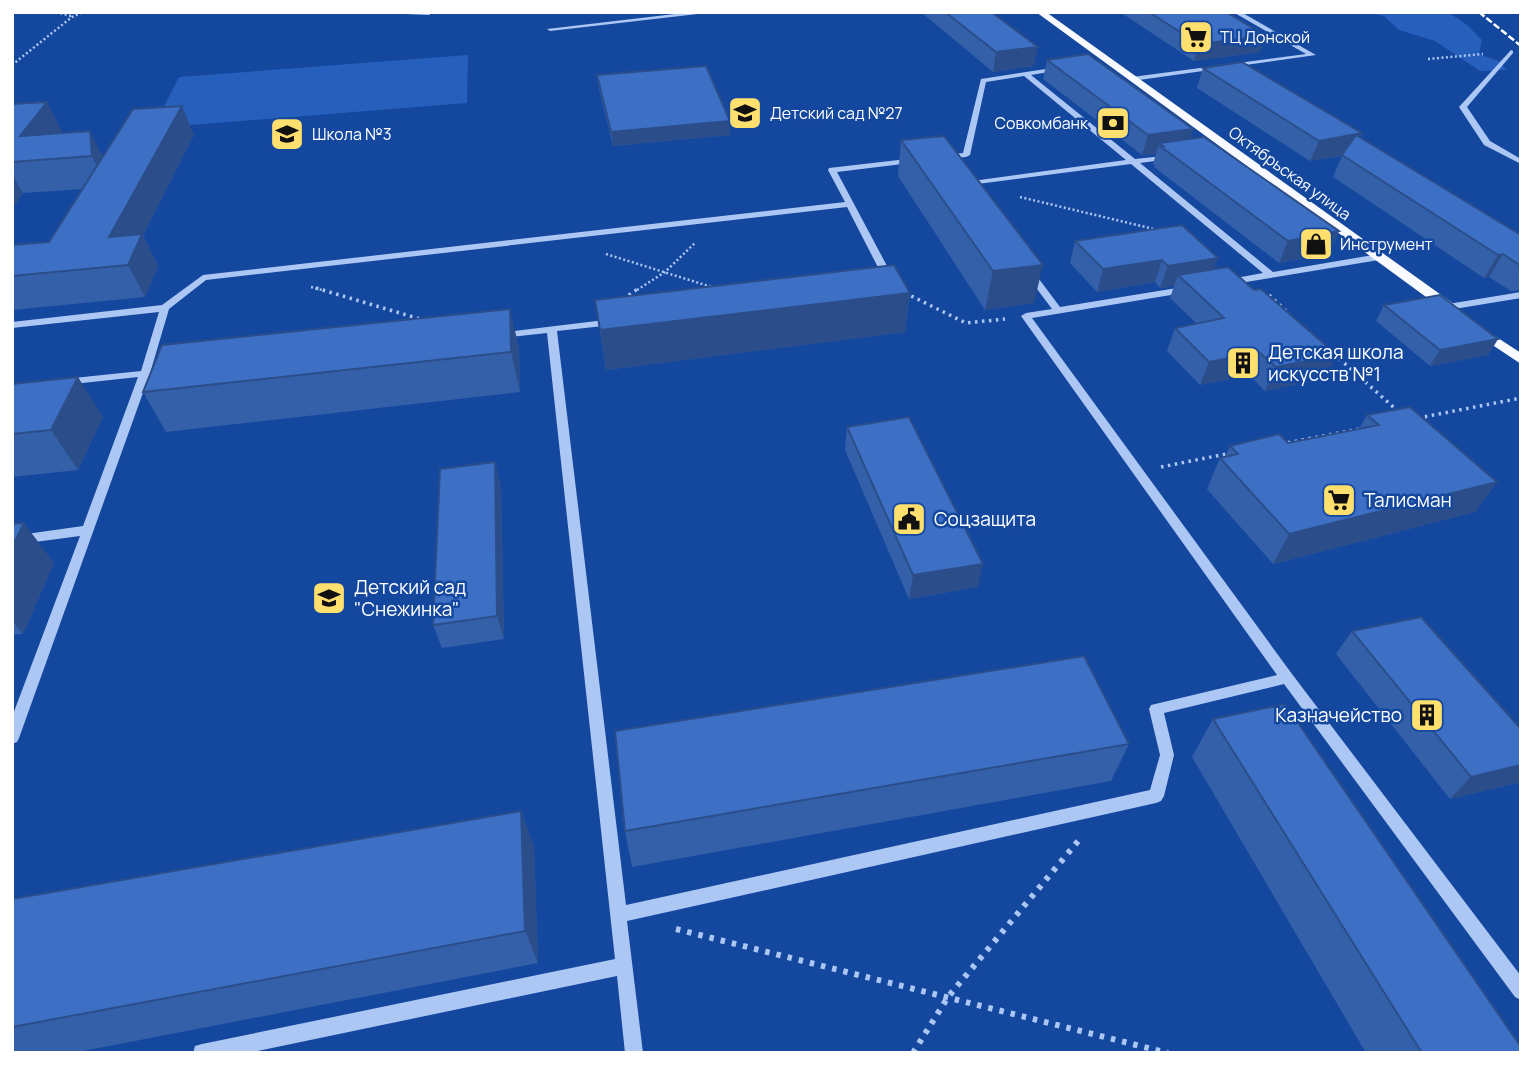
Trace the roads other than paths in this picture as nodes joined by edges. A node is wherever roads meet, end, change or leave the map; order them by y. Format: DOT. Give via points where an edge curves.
graph roads {
  1 [pos="361,12"];
  2 [pos="712,12"];
  3 [pos="1040,12"];
  4 [pos="1236,12"];
  5 [pos="429,13"];
  6 [pos="550,29"];
  7 [pos="1511,52"];
  8 [pos="1108,62"];
  9 [pos="1094,64"];
  10 [pos="1067,68"];
  11 [pos="1026,74"];
  12 [pos="1132,79"];
  13 [pos="1229,149"];
  14 [pos="1216,151"];
  15 [pos="1175,156"];
  16 [pos="944,157"];
  17 [pos="1134,162"];
  18 [pos="1521,162"];
  19 [pos="951,166"];
  20 [pos="958,175"];
  21 [pos="965,184"];
  22 [pos="973,195"];
  23 [pos="850,204"];
  24 [pos="1379,257"];
  25 [pos="1027,269"];
  26 [pos="1271,275"];
  27 [pos="881,289"];
  28 [pos="1521,295"];
  29 [pos="164,308"];
  30 [pos="1058,311"];
  31 [pos="1459,315"];
  32 [pos="619,321"];
  33 [pos="12,326"];
  34 [pos="552,329"];
  35 [pos="492,336"];
  36 [pos="1521,360"];
  37 [pos="172,370"];
  38 [pos="145,373"];
  39 [pos="52,383"];
  40 [pos="88,530"];
  41 [pos="12,541"];
  42 [pos="1287,678"];
  43 [pos="12,738"];
  44 [pos="618,915"];
  45 [pos="625,966"];
  46 [pos="1521,991"];
  47 [pos="202,1053"];
  48 [pos="634,1053"];
  1 -- 5 [label="lane"];
  2 -- 6 [label="lane"];
  3 -- 8 [label="main road, Октябрьская улица"];
  4 -- 12 [label="lane" via="1312,55"];
  7 -- 18 [label="lane" via="1463,107 1487,143"];
  8 -- 9 [label="lane"];
  8 -- 12 [label="main road, Октябрьская улица"];
  10 -- 11 [label="lane"];
  11 -- 16 [label="lane" via="983,80 965,155"];
  11 -- 17 [label="lane"];
  12 -- 13 [label="main road, Октябрьская улица"];
  13 -- 14 [label="lane"];
  13 -- 24 [label="main road, Октябрьская улица"];
  15 -- 17 [label="lane"];
  16 -- 19 [label="lane"];
  16 -- 23 [label="lane" via="832,170"];
  17 -- 21 [label="lane"];
  17 -- 26 [label="lane"];
  20 -- 21 [label="lane"];
  21 -- 22 [label="lane"];
  23 -- 27 [label="lane" via="894,288"];
  23 -- 29 [label="lane" via="203,278"];
  24 -- 26 [label="lane"];
  24 -- 31 [label="main road, Октябрьская улица"];
  25 -- 30 [label="lane"];
  26 -- 30 [label="lane"];
  28 -- 31 [label="lane"];
  29 -- 33 [label="lane"];
  29 -- 38 [label="lane"];
  30 -- 42 [label="lane" via="1027,316"];
  31 -- 36 [label="main road, Октябрьская улица"];
  32 -- 34 [label="lane"];
  34 -- 35 [label="lane"];
  34 -- 44 [label="lane"];
  37 -- 38 [label="lane"];
  38 -- 39 [label="lane"];
  38 -- 40 [label="lane"];
  40 -- 41 [label="lane"];
  40 -- 43 [label="lane"];
  42 -- 44 [label="lane" via="1156,709 1167,755 1156,796"];
  42 -- 46 [label="lane"];
  44 -- 45 [label="lane"];
  45 -- 47 [label="lane"];
  45 -- 48 [label="lane"];
}
